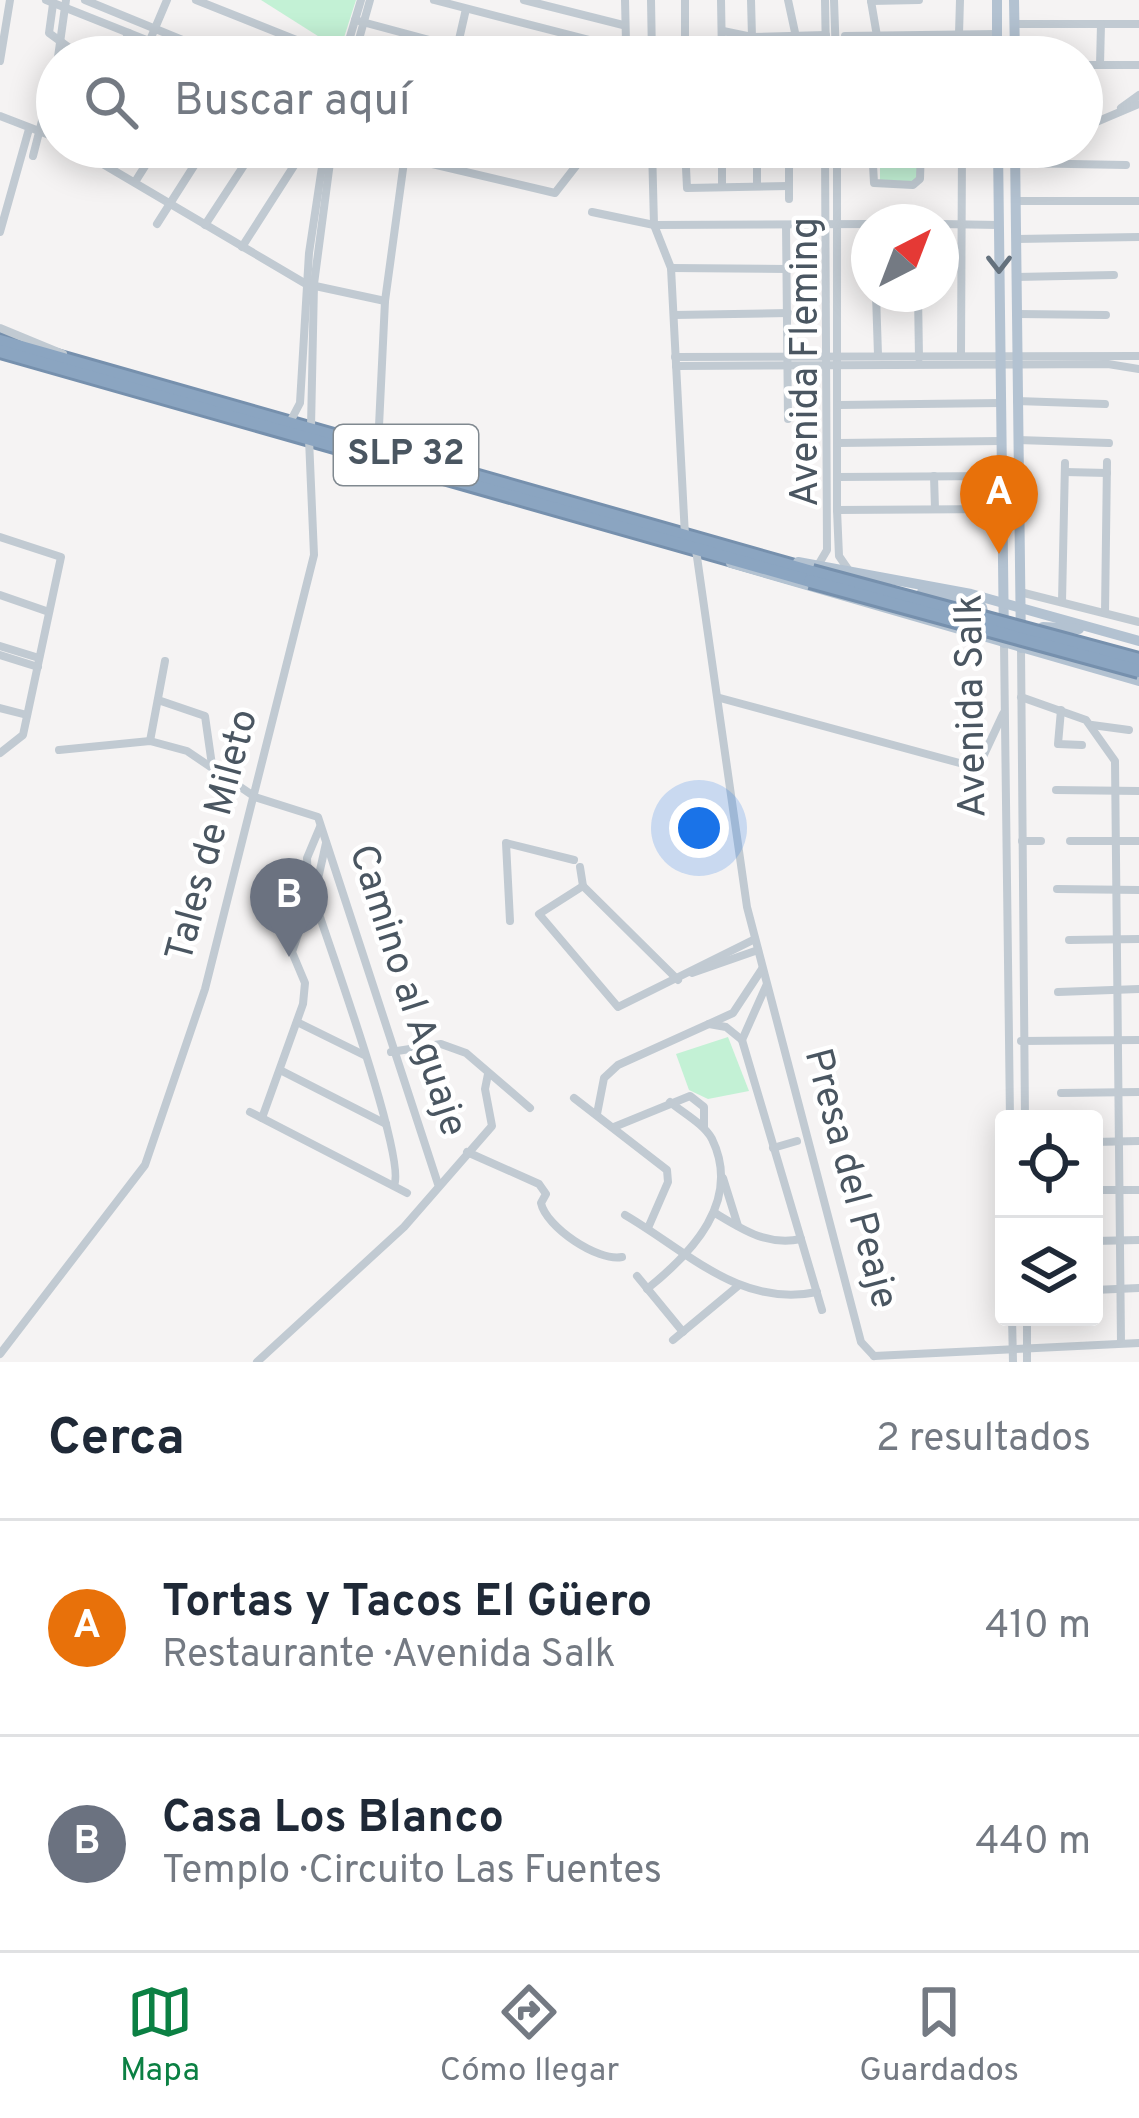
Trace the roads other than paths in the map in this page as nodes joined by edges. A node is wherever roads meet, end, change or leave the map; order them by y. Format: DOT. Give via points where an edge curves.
graph roads {
  1 [pos="10,0"];
  2 [pos="85,0"];
  3 [pos="167,0"];
  4 [pos="196,0"];
  5 [pos="361,0"];
  6 [pos="370,0"];
  7 [pos="434,0"];
  8 [pos="524,0"];
  9 [pos="626,0"];
  10 [pos="652,0"];
  11 [pos="685,0"];
  12 [pos="721,0"];
  13 [pos="751,0"];
  14 [pos="788,0"];
  15 [pos="830,0"];
  16 [pos="871,0"];
  17 [pos="919,0"];
  18 [pos="960,0"];
  19 [pos="997,0"];
  20 [pos="1014,0"];
  21 [pos="51,1"];
  22 [pos="66,4"];
  23 [pos="554,4"];
  24 [pos="466,9"];
  25 [pos="360,21"];
  26 [pos="1014,24"];
  27 [pos="1101,24"];
  28 [pos="1139,24"];
  29 [pos="623,25"];
  30 [pos="3,26"];
  31 [pos="155,29"];
  32 [pos="723,31"];
  33 [pos="129,33"];
  34 [pos="566,34"];
  35 [pos="826,34"];
  36 [pos="997,34"];
  37 [pos="959,35"];
  38 [pos="52,36"];
  39 [pos="62,36"];
  40 [pos="127,36"];
  41 [pos="138,36"];
  42 [pos="152,36"];
  43 [pos="172,36"];
  44 [pos="288,36"];
  45 [pos="352,36"];
  46 [pos="358,36"];
  47 [pos="406,36"];
  48 [pos="460,36"];
  49 [pos="573,36"];
  50 [pos="625,36"];
  51 [pos="652,36"];
  52 [pos="685,36"];
  53 [pos="723,36"];
  54 [pos="747,36"];
  55 [pos="752,36"];
  56 [pos="796,36"];
  57 [pos="806,36"];
  58 [pos="834,36"];
  59 [pos="844,36"];
  60 [pos="878,36"];
  61 [pos="894,36"];
  62 [pos="1014,36"];
  63 [pos="1101,36"];
  64 [pos="0,61"];
  65 [pos="1103,65"];
  66 [pos="1139,65"];
  67 [pos="1139,95"];
  68 [pos="1139,104"];
  69 [pos="1117,112"];
  70 [pos="0,116"];
  71 [pos="1103,118"];
  72 [pos="29,129"];
  73 [pos="36,130"];
  74 [pos="36,147"];
  75 [pos="33,156"];
  76 [pos="1103,165"];
  77 [pos="1126,165"];
  78 [pos="110,168"];
  79 [pos="144,168"];
  80 [pos="193,168"];
  81 [pos="242,168"];
  82 [pos="292,168"];
  83 [pos="326,168"];
  84 [pos="403,168"];
  85 [pos="446,168"];
  86 [pos="573,168"];
  87 [pos="653,168"];
  88 [pos="686,168"];
  89 [pos="722,168"];
  90 [pos="757,168"];
  91 [pos="788,168"];
  92 [pos="826,168"];
  93 [pos="835,168"];
  94 [pos="873,168"];
  95 [pos="920,168"];
  96 [pos="961,168"];
  97 [pos="998,168"];
  98 [pos="1016,168"];
  99 [pos="135,182"];
  100 [pos="758,186"];
  101 [pos="788,186"];
  102 [pos="722,187"];
  103 [pos="789,200"];
  104 [pos="1016,201"];
  105 [pos="1139,201"];
  106 [pos="170,204"];
  107 [pos="592,212"];
  108 [pos="157,224"];
  109 [pos="786,224"];
  110 [pos="830,224"];
  111 [pos="851,224"];
  112 [pos="960,224"];
  113 [pos="205,225"];
  114 [pos="654,225"];
  115 [pos="998,225"];
  116 [pos="0,230"];
  117 [pos="1139,237"];
  118 [pos="1016,239"];
  119 [pos="242,248"];
  120 [pos="671,268"];
  121 [pos="787,269"];
  122 [pos="1114,275"];
  123 [pos="1016,278"];
  124 [pos="310,284"];
  125 [pos="385,301"];
  126 [pos="877,312"];
  127 [pos="918,312"];
  128 [pos="788,313"];
  129 [pos="1017,314"];
  130 [pos="674,315"];
  131 [pos="1106,315"];
  132 [pos="0,328"];
  133 [pos="0,341"];
  134 [pos="0,351"];
  135 [pos="961,354"];
  136 [pos="878,356"];
  137 [pos="1139,356"];
  138 [pos="75,360"];
  139 [pos="919,360"];
  140 [pos="999,360"];
  141 [pos="1017,360"];
  142 [pos="676,361"];
  143 [pos="788,361"];
  144 [pos="833,361"];
  145 [pos="1139,369"];
  146 [pos="1017,401"];
  147 [pos="1000,403"];
  148 [pos="1106,404"];
  149 [pos="834,406"];
  150 [pos="788,419"];
  151 [pos="290,422"];
  152 [pos="310,432"];
  153 [pos="1018,440"];
  154 [pos="1000,441"];
  155 [pos="839,443"];
  156 [pos="1108,443"];
  157 [pos="378,447"];
  158 [pos="934,476"];
  159 [pos="1000,476"];
  160 [pos="837,477"];
  161 [pos="935,509"];
  162 [pos="837,510"];
  163 [pos="1001,516"];
  164 [pos="1018,521"];
  165 [pos="686,536"];
  166 [pos="0,537"];
  167 [pos="696,550"];
  168 [pos="714,550"];
  169 [pos="813,573"];
  170 [pos="851,573"];
  171 [pos="883,579"];
  172 [pos="1019,592"];
  173 [pos="0,595"];
  174 [pos="1062,602"];
  175 [pos="1002,603"];
  176 [pos="1019,608"];
  177 [pos="49,612"];
  178 [pos="1105,614"];
  179 [pos="1139,622"];
  180 [pos="948,628"];
  181 [pos="1094,628"];
  182 [pos="1135,640"];
  183 [pos="1004,644"];
  184 [pos="0,646"];
  185 [pos="1021,647"];
  186 [pos="0,655"];
  187 [pos="1046,655"];
  188 [pos="1060,658"];
  189 [pos="1139,660"];
  190 [pos="166,661"];
  191 [pos="38,662"];
  192 [pos="1139,670"];
  193 [pos="1139,684"];
  194 [pos="1021,697"];
  195 [pos="720,698"];
  196 [pos="158,700"];
  197 [pos="0,707"];
  198 [pos="1060,710"];
  199 [pos="1004,712"];
  200 [pos="27,715"];
  201 [pos="1092,724"];
  202 [pos="1130,730"];
  203 [pos="150,741"];
  204 [pos="1082,745"];
  205 [pos="58,750"];
  206 [pos="0,753"];
  207 [pos="212,765"];
  208 [pos="1057,790"];
  209 [pos="1115,790"];
  210 [pos="1139,791"];
  211 [pos="255,797"];
  212 [pos="319,821"];
  213 [pos="1022,841"];
  214 [pos="1070,841"];
  215 [pos="1116,841"];
  216 [pos="1139,841"];
  217 [pos="1041,842"];
  218 [pos="326,843"];
  219 [pos="308,858"];
  220 [pos="319,860"];
  221 [pos="583,886"];
  222 [pos="312,888"];
  223 [pos="1057,889"];
  224 [pos="1117,890"];
  225 [pos="1139,890"];
  226 [pos="312,908"];
  227 [pos="510,921"];
  228 [pos="755,939"];
  229 [pos="1117,939"];
  230 [pos="1069,940"];
  231 [pos="1139,940"];
  232 [pos="758,950"];
  233 [pos="763,969"];
  234 [pos="692,973"];
  235 [pos="678,980"];
  236 [pos="767,985"];
  237 [pos="1118,989"];
  238 [pos="1139,989"];
  239 [pos="752,992"];
  240 [pos="1058,992"];
  241 [pos="762,997"];
  242 [pos="734,1013"];
  243 [pos="297,1022"];
  244 [pos="709,1024"];
  245 [pos="734,1031"];
  246 [pos="742,1040"];
  247 [pos="1118,1040"];
  248 [pos="1139,1040"];
  249 [pos="1009,1041"];
  250 [pos="1024,1041"];
  251 [pos="391,1052"];
  252 [pos="364,1055"];
  253 [pos="280,1070"];
  254 [pos="488,1074"];
  255 [pos="1119,1092"];
  256 [pos="1139,1092"];
  257 [pos="1060,1093"];
  258 [pos="574,1098"];
  259 [pos="670,1102"];
  260 [pos="530,1108"];
  261 [pos="1010,1110"];
  262 [pos="1024,1110"];
  263 [pos="250,1112"];
  264 [pos="597,1114"];
  265 [pos="262,1118"];
  266 [pos="387,1124"];
  267 [pos="614,1127"];
  268 [pos="704,1129"];
  269 [pos="796,1141"];
  270 [pos="1119,1141"];
  271 [pos="1139,1141"];
  272 [pos="1103,1142"];
  273 [pos="773,1148"];
  274 [pos="467,1152"];
  275 [pos="722,1175"];
  276 [pos="438,1184"];
  277 [pos="394,1185"];
  278 [pos="1103,1190"];
  279 [pos="1120,1190"];
  280 [pos="1139,1190"];
  281 [pos="407,1193"];
  282 [pos="715,1213"];
  283 [pos="626,1215"];
  284 [pos="648,1228"];
  285 [pos="739,1228"];
  286 [pos="801,1238"];
  287 [pos="1120,1240"];
  288 [pos="1139,1240"];
  289 [pos="1103,1241"];
  290 [pos="622,1257"];
  291 [pos="687,1257"];
  292 [pos="637,1276"];
  293 [pos="738,1286"];
  294 [pos="647,1288"];
  295 [pos="1139,1288"];
  296 [pos="1121,1289"];
  297 [pos="1103,1290"];
  298 [pos="817,1292"];
  299 [pos="822,1310"];
  300 [pos="1012,1326"];
  301 [pos="1027,1326"];
  302 [pos="683,1332"];
  303 [pos="673,1340"];
  304 [pos="1139,1342"];
  305 [pos="1121,1343"];
  306 [pos="1028,1346"];
  307 [pos="1013,1351"];
  308 [pos="0,1354"];
  309 [pos="969,1358"];
  310 [pos="901,1359"];
  311 [pos="872,1360"];
  312 [pos="257,1362"];
  313 [pos="1013,1362"];
  314 [pos="1027,1362"];
  1 -- 30 [label="street"];
  2 -- 31 [label="street"];
  3 -- 31 [label="street"];
  4 -- 44 [label="street"];
  5 -- 25 [label="street"];
  6 -- 25 [label="street"];
  7 -- 24 [label="street"];
  8 -- 23 [label="street"];
  9 -- 29 [label="street"];
  10 -- 51 [label="street"];
  11 -- 52 [label="street"];
  12 -- 32 [label="street"];
  13 -- 55 [label="street"];
  14 -- 56 [label="street"];
  15 -- 35 [label="street"];
  15 -- 58 [label="street"];
  16 -- 17 [label="street"];
  16 -- 60 [label="street"];
  18 -- 37 [label="street"];
  19 -- 36 [label="main road"];
  20 -- 26 [label="main road"];
  21 -- 22 [label="street"];
  21 -- 38 [label="street"];
  22 -- 33 [label="street"];
  22 -- 39 [label="street"];
  23 -- 29 [label="street"];
  24 -- 34 [label="street"];
  24 -- 48 [label="street"];
  25 -- 45 [label="street"];
  25 -- 46 [label="street"];
  25 -- 47 [label="street"];
  26 -- 27 [label="street"];
  26 -- 62 [label="main road"];
  27 -- 28 [label="street"];
  27 -- 63 [label="street"];
  29 -- 50 [label="street"];
  30 -- 64 [label="street"];
  31 -- 42 [label="street"];
  31 -- 43 [label="street"];
  32 -- 53 [label="street"];
  32 -- 54 [label="street"];
  33 -- 40 [label="street"];
  33 -- 41 [label="street"];
  34 -- 49 [label="street"];
  35 -- 57 [label="street"];
  36 -- 37 [label="street"];
  37 -- 61 [label="street"];
  59 -- 60 [label="street"];
  60 -- 61 [label="street"];
  65 -- 66 [label="street"];
  67 -- 69 [label="street"];
  68 -- 69 [label="street"];
  69 -- 71 [label="street"];
  70 -- 72 [label="street"];
  72 -- 73 [label="street"];
  72 -- 116 [label="street"];
  74 -- 75 [label="street"];
  76 -- 77 [label="street"];
  78 -- 99 [label="street"];
  79 -- 99 [label="street"];
  80 -- 106 [label="street"];
  81 -- 113 [label="street"];
  82 -- 119 [label="street"];
  83 -- 124 [label="street"];
  84 -- 125 [label="street"];
  85 -- 86 [label="street" via="548,192 560,190"];
  87 -- 114 [label="street"];
  88 -- 102 [label="street" via="687,188"];
  89 -- 102 [label="street"];
  90 -- 100 [label="street"];
  91 -- 101 [label="street"];
  92 -- 110 [label="street, Avenida Fleming"];
  93 -- 110 [label="street, Avenida Fleming"];
  94 -- 95 [label="street" via="874,183 913,185"];
  96 -- 112 [label="street"];
  97 -- 115 [label="main road, Avenida Salk"];
  98 -- 104 [label="main road, Avenida Salk"];
  99 -- 106 [label="street"];
  100 -- 101 [label="street"];
  100 -- 102 [label="street"];
  101 -- 103 [label="street"];
  104 -- 105 [label="street"];
  104 -- 118 [label="main road, Avenida Salk"];
  106 -- 108 [label="street"];
  106 -- 113 [label="street"];
  107 -- 114 [label="street"];
  109 -- 110 [label="street"];
  109 -- 114 [label="street"];
  109 -- 121 [label="street"];
  110 -- 111 [label="street"];
  110 -- 144 [label="street, Avenida Fleming"];
  112 -- 115 [label="street"];
  112 -- 135 [label="street"];
  113 -- 119 [label="street"];
  114 -- 120 [label="street"];
  115 -- 140 [label="main road, Avenida Salk, one-way"];
  117 -- 118 [label="street"];
  118 -- 123 [label="main road, Avenida Salk"];
  119 -- 124 [label="street"];
  120 -- 121 [label="street"];
  120 -- 130 [label="street"];
  121 -- 128 [label="street"];
  122 -- 123 [label="street"];
  123 -- 129 [label="main road, Avenida Salk"];
  124 -- 125 [label="street"];
  124 -- 151 [label="street" via="300,403"];
  124 -- 152 [label="street, Tales de Mileto"];
  125 -- 157 [label="street"];
  126 -- 136 [label="street"];
  127 -- 139 [label="street"];
  128 -- 130 [label="street"];
  128 -- 143 [label="street"];
  129 -- 131 [label="street"];
  129 -- 141 [label="main road, Avenida Salk"];
  130 -- 142 [label="street"];
  132 -- 138 [label="street"];
  133 -- 138 [label="highway, SLP 32"];
  134 -- 152 [label="highway, SLP 32"];
  135 -- 139 [label="street"];
  135 -- 140 [label="street"];
  136 -- 139 [label="street"];
  136 -- 144 [label="street"];
  137 -- 141 [label="street"];
  138 -- 151 [label="highway, SLP 32"];
  139 -- 140 [label="street"];
  139 -- 144 [label="street"];
  140 -- 141 [label="street"];
  140 -- 147 [label="main road, Avenida Salk"];
  141 -- 145 [label="street"];
  141 -- 146 [label="main road, Avenida Salk"];
  142 -- 143 [label="street"];
  142 -- 165 [label="street"];
  143 -- 144 [label="street"];
  143 -- 150 [label="street"];
  144 -- 149 [label="street, Avenida Fleming"];
  146 -- 148 [label="street"];
  146 -- 153 [label="main road, Avenida Salk"];
  147 -- 149 [label="street"];
  147 -- 154 [label="main road, Avenida Salk"];
  149 -- 155 [label="street, Avenida Fleming"];
  149 -- 169 [label="street, Avenida Fleming" via="827,550"];
  151 -- 152 [label="highway, SLP 32"];
  152 -- 157 [label="highway, SLP 32"];
  152 -- 167 [label="highway, SLP 32"];
  152 -- 211 [label="street, Tales de Mileto" via="314,555"];
  153 -- 156 [label="street"];
  153 -- 164 [label="main road, Avenida Salk"];
  154 -- 155 [label="street"];
  154 -- 159 [label="main road, Avenida Salk"];
  155 -- 160 [label="street, Avenida Fleming"];
  157 -- 165 [label="highway, SLP 32"];
  158 -- 159 [label="street"];
  158 -- 160 [label="street"];
  158 -- 161 [label="street"];
  159 -- 163 [label="main road, Avenida Salk"];
  160 -- 162 [label="street, Avenida Fleming"];
  161 -- 162 [label="street"];
  161 -- 163 [label="street"];
  162 -- 170 [label="street, Avenida Fleming" via="838,556"];
  163 -- 164 [label="main road"];
  163 -- 175 [label="main road, Avenida Salk"];
  164 -- 172 [label="main road, Avenida Salk"];
  165 -- 168 [label="highway, SLP 32"];
  166 -- 177 [label="street" via="62,557"];
  167 -- 168 [label="highway, SLP 32"];
  167 -- 195 [label="street, Presa del Peaje"];
  168 -- 169 [label="highway, SLP 32"];
  168 -- 180 [label="main road" via="750,571"];
  169 -- 170 [label="main road"];
  169 -- 189 [label="highway, SLP 32, bridge"];
  169 -- 192 [label="highway, SLP 32, bridge"];
  170 -- 171 [label="main road"];
  171 -- 175 [label="main road"];
  171 -- 180 [label="main road" via="987,613 982,629"];
  172 -- 174 [label="street"];
  172 -- 176 [label="main road, Avenida Salk"];
  173 -- 177 [label="street"];
  174 -- 178 [label="street"];
  174 -- 178 [label="street" via="1065,468 1107,467"];
  175 -- 176 [label="main road"];
  175 -- 183 [label="main road, Avenida Salk"];
  176 -- 181 [label="main road"];
  176 -- 185 [label="main road, Avenida Salk"];
  177 -- 191 [label="street"];
  178 -- 179 [label="street"];
  180 -- 183 [label="main road"];
  181 -- 182 [label="main road"];
  181 -- 187 [label="main road" via="1038,628 1033,646"];
  183 -- 185 [label="main road"];
  183 -- 199 [label="street, Avenida Salk"];
  184 -- 191 [label="street"];
  185 -- 187 [label="main road"];
  185 -- 194 [label="street, Avenida Salk"];
  186 -- 191 [label="street"];
  187 -- 188 [label="main road"];
  188 -- 193 [label="street"];
  188 -- 193 [label="main road"];
  190 -- 196 [label="street"];
  191 -- 200 [label="street"];
  194 -- 198 [label="street"];
  194 -- 213 [label="street, Avenida Salk"];
  195 -- 199 [label="street" via="967,765 981,761"];
  195 -- 228 [label="street, Presa del Peaje"];
  196 -- 203 [label="street"];
  196 -- 207 [label="street" via="206,716"];
  197 -- 200 [label="street"];
  198 -- 201 [label="street"];
  198 -- 204 [label="street" via="1058,744"];
  199 -- 249 [label="street, Avenida Salk"];
  200 -- 206 [label="street" via="18,743"];
  201 -- 202 [label="street"];
  201 -- 209 [label="street" via="1115,761"];
  203 -- 205 [label="street"];
  203 -- 207 [label="street"];
  207 -- 211 [label="street"];
  208 -- 209 [label="street"];
  209 -- 210 [label="street"];
  209 -- 215 [label="street"];
  211 -- 212 [label="street"];
  211 -- 308 [label="street, Tales de Mileto" via="205,989 145,1165"];
  212 -- 218 [label="street, Camino al Aguaje"];
  212 -- 219 [label="street"];
  213 -- 217 [label="street"];
  213 -- 250 [label="street, Avenida Salk"];
  214 -- 215 [label="street"];
  215 -- 216 [label="street"];
  215 -- 224 [label="street"];
  218 -- 220 [label="street"];
  218 -- 251 [label="street, Camino al Aguaje"];
  219 -- 220 [label="street"];
  219 -- 222 [label="street"];
  220 -- 222 [label="street"];
  221 -- 227 [label="street" via="577,863 506,843"];
  221 -- 235 [label="street"];
  221 -- 235 [label="street" via="539,914 612,1002"];
  222 -- 226 [label="street" via="323,899"];
  222 -- 226 [label="street" via="301,895"];
  223 -- 224 [label="street"];
  224 -- 225 [label="street"];
  224 -- 229 [label="street"];
  226 -- 243 [label="street" via="292,952 305,982"];
  226 -- 252 [label="street"];
  228 -- 232 [label="street, Presa del Peaje"];
  228 -- 234 [label="street"];
  229 -- 230 [label="street"];
  229 -- 231 [label="street"];
  229 -- 237 [label="street"];
  232 -- 233 [label="street, Presa del Peaje"];
  232 -- 234 [label="street"];
  233 -- 236 [label="street, Presa del Peaje"];
  233 -- 239 [label="street"];
  234 -- 235 [label="street"];
  236 -- 241 [label="street"];
  236 -- 311 [label="street, Presa del Peaje"];
  237 -- 238 [label="street"];
  237 -- 240 [label="street"];
  237 -- 247 [label="street"];
  239 -- 241 [label="street"];
  239 -- 242 [label="street"];
  241 -- 246 [label="street"];
  242 -- 244 [label="street"];
  242 -- 245 [label="street"];
  243 -- 252 [label="street"];
  243 -- 253 [label="street"];
  244 -- 245 [label="street"];
  244 -- 264 [label="street" via="618,1065 604,1078"];
  245 -- 246 [label="street"];
  246 -- 273 [label="street"];
  247 -- 248 [label="street"];
  247 -- 250 [label="street"];
  247 -- 255 [label="street"];
  249 -- 250 [label="street"];
  249 -- 261 [label="street, Avenida Salk"];
  250 -- 262 [label="street, Avenida Salk"];
  251 -- 254 [label="street" via="441,1044"];
  251 -- 276 [label="street, Camino al Aguaje"];
  252 -- 266 [label="street"];
  253 -- 265 [label="street"];
  253 -- 266 [label="street"];
  254 -- 260 [label="street"];
  254 -- 274 [label="street" via="492,1126"];
  255 -- 256 [label="street"];
  255 -- 257 [label="street"];
  255 -- 270 [label="street"];
  258 -- 264 [label="street"];
  259 -- 267 [label="street"];
  259 -- 268 [label="street"];
  259 -- 268 [label="street" via="698,1100"];
  263 -- 265 [label="street"];
  264 -- 267 [label="street"];
  265 -- 277 [label="street"];
  266 -- 277 [label="street" via="399,1171"];
  267 -- 284 [label="street" via="667,1170"];
  268 -- 275 [label="street"];
  269 -- 273 [label="street"];
  270 -- 271 [label="street"];
  270 -- 272 [label="street"];
  270 -- 279 [label="street"];
  273 -- 286 [label="street"];
  274 -- 276 [label="street"];
  274 -- 290 [label="street" via="539,1184 546,1216 599,1256"];
  275 -- 282 [label="street"];
  275 -- 285 [label="street"];
  276 -- 312 [label="street" via="404,1227"];
  277 -- 281 [label="street"];
  278 -- 279 [label="street"];
  279 -- 280 [label="street"];
  279 -- 287 [label="street"];
  282 -- 285 [label="street"];
  282 -- 291 [label="street"];
  283 -- 284 [label="street"];
  284 -- 291 [label="street"];
  285 -- 286 [label="street" via="781,1243"];
  286 -- 298 [label="street"];
  287 -- 288 [label="street"];
  287 -- 289 [label="street"];
  287 -- 296 [label="street"];
  291 -- 293 [label="street"];
  291 -- 294 [label="street"];
  292 -- 294 [label="street"];
  293 -- 298 [label="street" via="791,1298"];
  293 -- 302 [label="street"];
  294 -- 302 [label="street"];
  295 -- 296 [label="street"];
  296 -- 297 [label="street"];
  296 -- 305 [label="street"];
  298 -- 299 [label="street"];
  300 -- 307 [label="street"];
  301 -- 306 [label="street"];
  302 -- 303 [label="street"];
  304 -- 305 [label="street"];
  305 -- 306 [label="street"];
  306 -- 307 [label="street"];
  306 -- 314 [label="street"];
  307 -- 309 [label="street"];
  307 -- 313 [label="street"];
  309 -- 310 [label="street"];
  310 -- 311 [label="street"];
}
